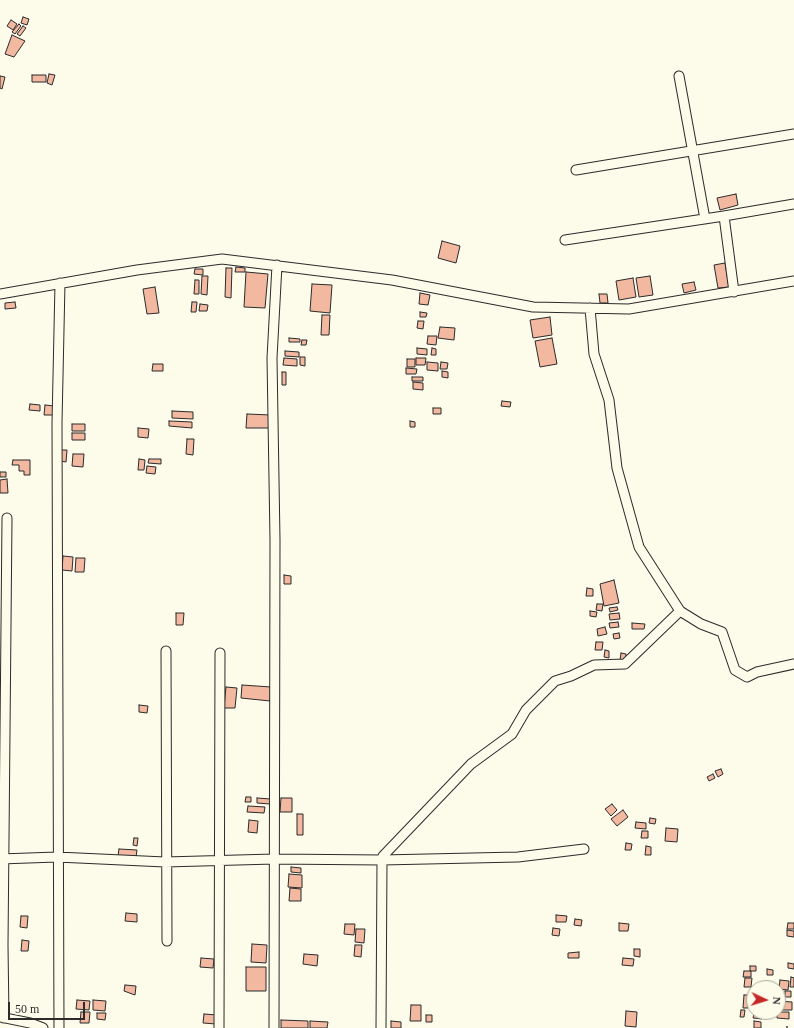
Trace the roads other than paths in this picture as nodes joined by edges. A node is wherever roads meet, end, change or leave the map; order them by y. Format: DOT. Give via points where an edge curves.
graph roads {
  1 [pos="679,76"];
  2 [pos="794,134"];
  3 [pos="692,150"];
  4 [pos="576,170"];
  5 [pos="794,204"];
  6 [pos="724,216"];
  7 [pos="705,220"];
  8 [pos="565,240"];
  9 [pos="277,265"];
  10 [pos="794,281"];
  11 [pos="60,283"];
  12 [pos="734,292"];
  13 [pos="0,294"];
  14 [pos="590,308"];
  15 [pos="8,518"];
  16 [pos="680,611"];
  17 [pos="166,651"];
  18 [pos="220,653"];
  19 [pos="794,664"];
  20 [pos="584,849"];
  21 [pos="57,857"];
  22 [pos="2,859"];
  23 [pos="274,859"];
  24 [pos="220,860"];
  25 [pos="382,860"];
  26 [pos="165,862"];
  27 [pos="166,941"];
  28 [pos="2,1017"];
  29 [pos="44,1028"];
  30 [pos="59,1028"];
  31 [pos="219,1028"];
  32 [pos="274,1028"];
  33 [pos="381,1028"];
  1 -- 3 [label="street"];
  2 -- 3 [label="street"];
  3 -- 4 [label="street"];
  3 -- 7 [label="street"];
  5 -- 6 [label="street"];
  6 -- 7 [label="street"];
  6 -- 12 [label="street"];
  7 -- 8 [label="street"];
  9 -- 11 [label="street" via="222,259"];
  9 -- 14 [label="street" via="392,280 533,307"];
  9 -- 23 [label="street" via="272,358 275,540"];
  10 -- 12 [label="street"];
  11 -- 13 [label="street"];
  11 -- 21 [label="street" via="57,423"];
  12 -- 14 [label="street" via="629,309"];
  14 -- 16 [label="street" via="594,354 609,400 617,468 639,547"];
  15 -- 22 [label="street"];
  16 -- 19 [label="street" via="701,624 722,632 735,670 747,677 757,672"];
  16 -- 25 [label="street" via="625,664 594,664 555,681 526,710 512,734 471,764 389,849"];
  17 -- 26 [label="street"];
  18 -- 24 [label="street"];
  20 -- 25 [label="street" via="518,857"];
  21 -- 22 [label="street"];
  21 -- 26 [label="street"];
  21 -- 30 [label="street"];
  22 -- 28 [label="street"];
  23 -- 24 [label="street"];
  23 -- 25 [label="street"];
  23 -- 32 [label="street"];
  24 -- 26 [label="street"];
  24 -- 31 [label="street"];
  25 -- 33 [label="street"];
  26 -- 27 [label="street"];
  28 -- 29 [label="street"];
}
